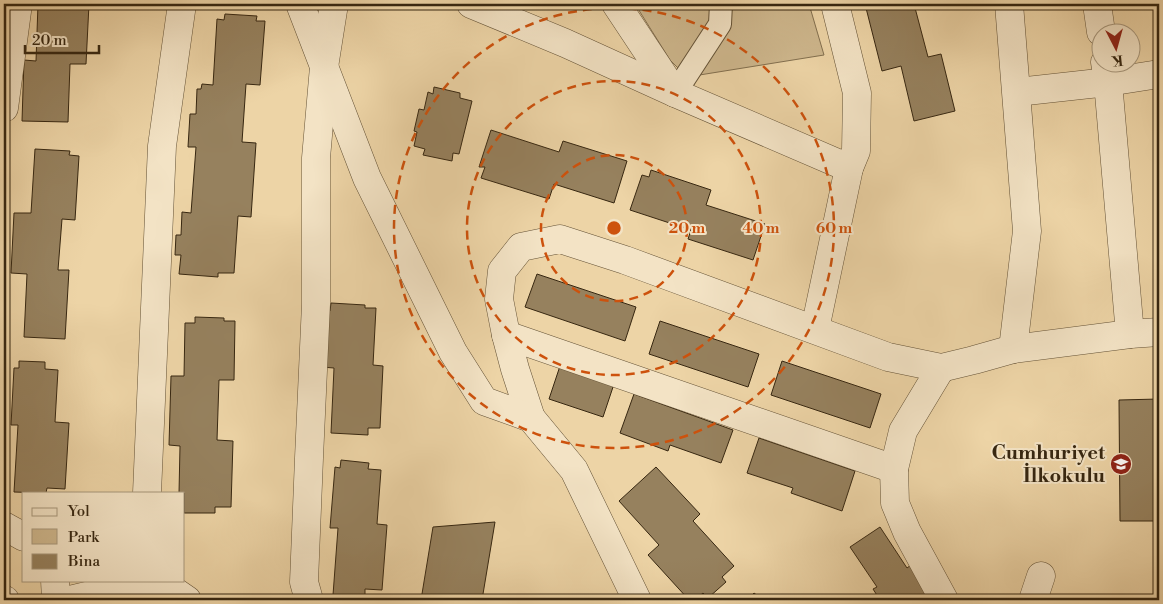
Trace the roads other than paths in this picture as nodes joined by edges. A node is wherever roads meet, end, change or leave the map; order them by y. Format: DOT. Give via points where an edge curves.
graph roads {
  1 [pos="18,4"];
  2 [pos="182,4"];
  3 [pos="300,4"];
  4 [pos="334,4"];
  5 [pos="471,4"];
  6 [pos="616,4"];
  7 [pos="721,4"];
  8 [pos="835,4"];
  9 [pos="1009,4"];
  10 [pos="1097,4"];
  11 [pos="1100,22"];
  12 [pos="324,67"];
  13 [pos="1106,72"];
  14 [pos="1159,74"];
  15 [pos="1017,92"];
  16 [pos="675,93"];
  17 [pos="4,108"];
  18 [pos="849,168"];
  19 [pos="815,329"];
  20 [pos="1159,332"];
  21 [pos="1130,334"];
  22 [pos="506,335"];
  23 [pos="1012,349"];
  24 [pos="942,368"];
  25 [pos="531,418"];
  26 [pos="894,469"];
  27 [pos="147,492"];
  28 [pos="4,526"];
  29 [pos="22,536"];
  30 [pos="55,582"];
  31 [pos="145,582"];
  32 [pos="161,582"];
  33 [pos="56,600"];
  34 [pos="69,600"];
  35 [pos="187,600"];
  36 [pos="309,600"];
  37 [pos="637,600"];
  38 [pos="944,600"];
  1 -- 17 [label="street"];
  2 -- 27 [label="street" via="162,146"];
  3 -- 12 [label="street"];
  4 -- 12 [label="street"];
  5 -- 16 [label="street"];
  6 -- 16 [label="street"];
  7 -- 16 [label="street" via="720,24"];
  8 -- 18 [label="street" via="857,93 856,151"];
  9 -- 15 [label="street"];
  10 -- 11 [label="street"];
  12 -- 25 [label="street" via="367,178 453,352 484,401"];
  12 -- 36 [label="street" via="316,158 316,304 304,582"];
  13 -- 14 [label="street"];
  13 -- 15 [label="street"];
  13 -- 21 [label="street"];
  15 -- 23 [label="street" via="1027,231"];
  16 -- 18 [label="street"];
  18 -- 19 [label="street"];
  19 -- 22 [label="street" via="560,239 521,247 502,271 500,299"];
  19 -- 24 [label="street" via="888,357"];
  20 -- 21 [label="street"];
  21 -- 23 [label="street"];
  22 -- 25 [label="street"];
  22 -- 26 [label="street"];
  23 -- 24 [label="street"];
  24 -- 26 [label="street" via="903,431"];
  25 -- 37 [label="street" via="574,470"];
  26 -- 38 [label="street" via="895,502 907,532"];
  28 -- 29 [label="street"];
  30 -- 33 [label="street"];
  31 -- 34 [label="street"];
  32 -- 35 [label="street"];
}
